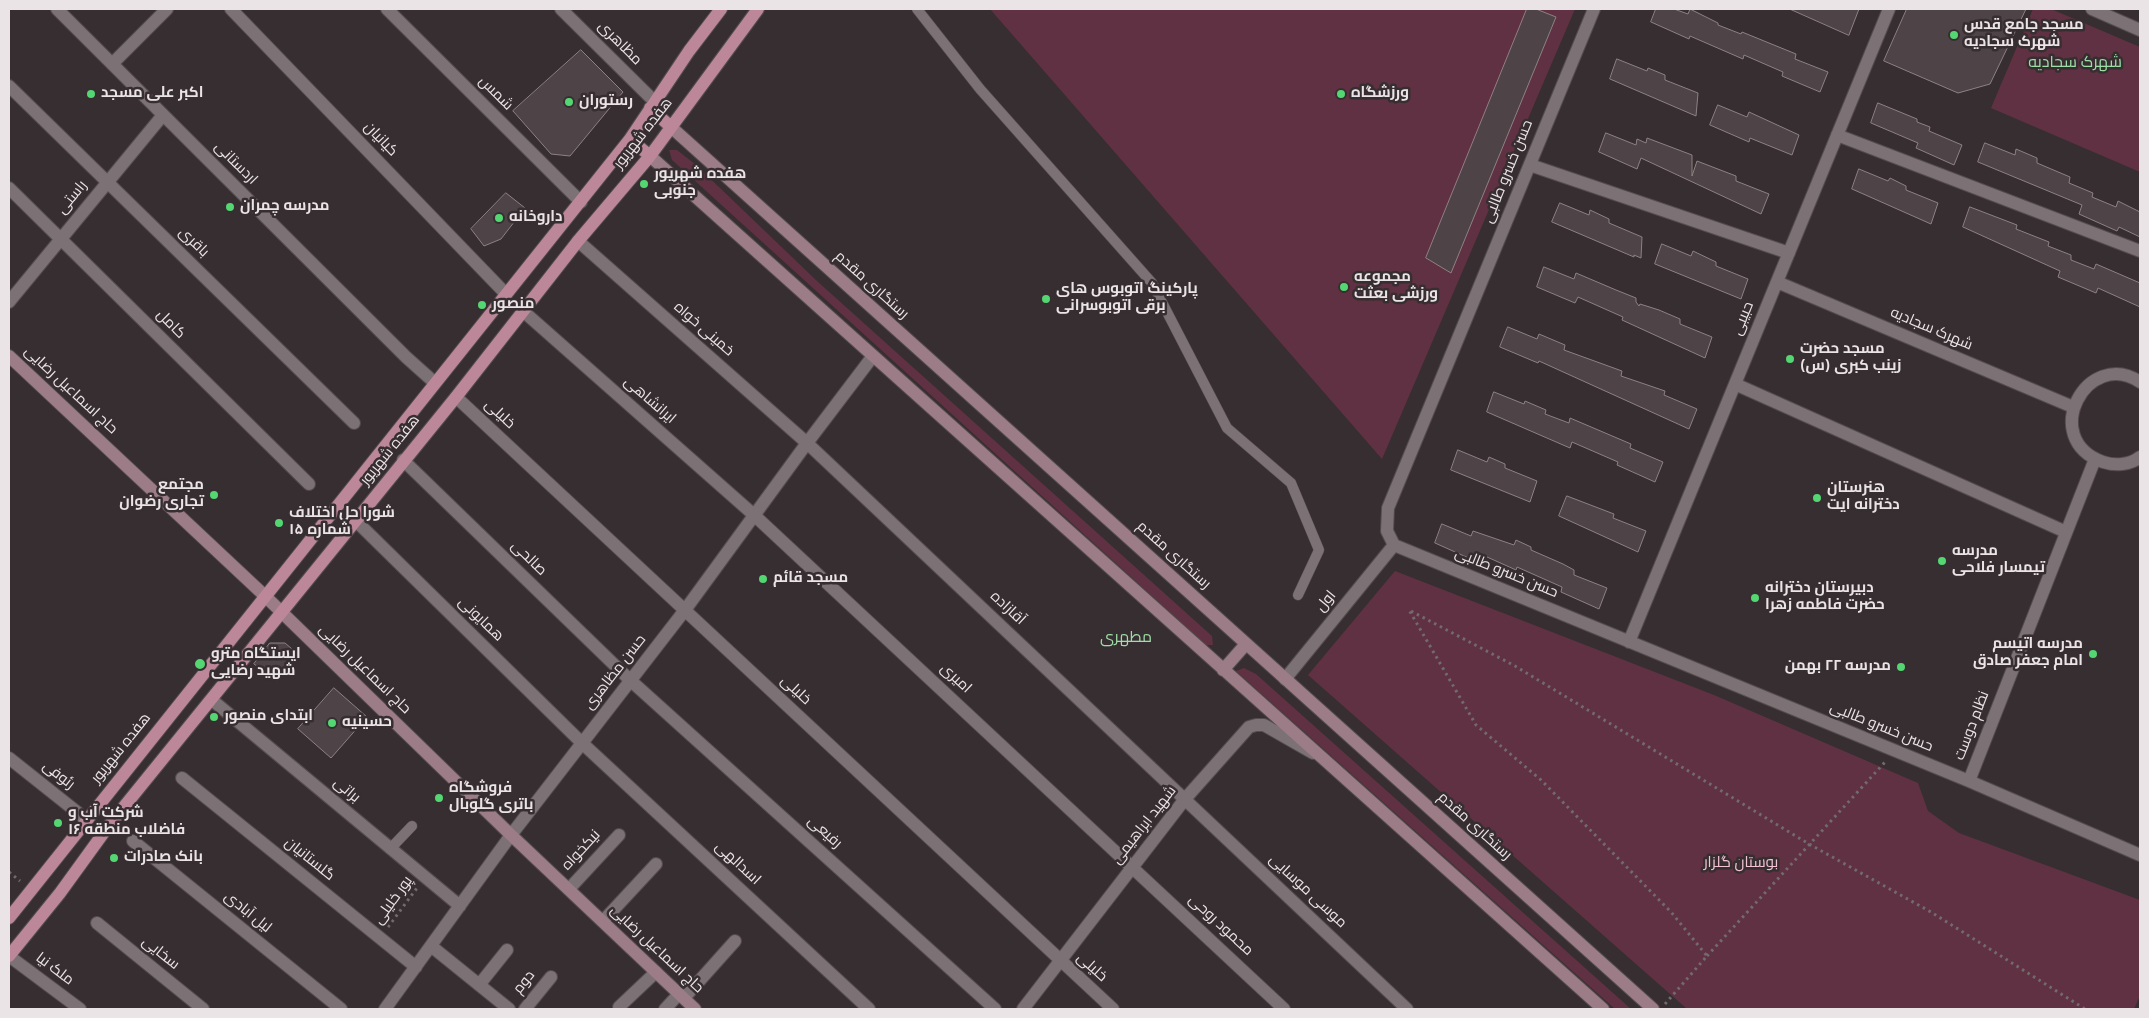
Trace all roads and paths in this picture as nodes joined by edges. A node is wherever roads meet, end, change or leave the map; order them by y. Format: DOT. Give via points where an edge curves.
graph roads {
  1 [pos="57,9"];
  2 [pos="167,9"];
  3 [pos="231,9"];
  4 [pos="387,9"];
  5 [pos="561,9"];
  6 [pos="721,9"];
  7 [pos="758,9"];
  8 [pos="917,9"];
  9 [pos="1594,9"];
  10 [pos="1890,9"];
  11 [pos="2092,9"];
  12 [pos="2140,30"];
  13 [pos="112,64"];
  14 [pos="9,86"];
  15 [pos="653,105"];
  16 [pos="163,115"];
  17 [pos="671,127"];
  18 [pos="1837,135"];
  19 [pos="630,139"];
  20 [pos="650,156"];
  21 [pos="1530,165"];
  22 [pos="107,182"];
  23 [pos="9,188"];
  24 [pos="580,202"];
  25 [pos="60,239"];
  26 [pos="578,241"];
  27 [pos="2140,251"];
  28 [pos="1789,253"];
  29 [pos="1777,282"];
  30 [pos="506,294"];
  31 [pos="9,302"];
  32 [pos="523,311"];
  33 [pos="9,356"];
  34 [pos="873,356"];
  35 [pos="2139,376"];
  36 [pos="435,383"];
  37 [pos="1735,384"];
  38 [pos="456,396"];
  39 [pos="2073,407"];
  40 [pos="354,423"];
  41 [pos="807,443"];
  42 [pos="2140,457"];
  43 [pos="2095,459"];
  44 [pos="403,460"];
  45 [pos="309,484"];
  46 [pos="754,515"];
  47 [pos="356,521"];
  48 [pos="2066,532"];
  49 [pos="1394,545"];
  50 [pos="1298,595"];
  51 [pos="265,596"];
  52 [pos="685,610"];
  53 [pos="281,612"];
  54 [pos="1629,642"];
  55 [pos="1246,644"];
  56 [pos="1223,670"];
  57 [pos="1285,679"];
  58 [pos="630,680"];
  59 [pos="212,700"];
  60 [pos="582,743"];
  61 [pos="1895,751"];
  62 [pos="1318,756"];
  63 [pos="9,758"];
  64 [pos="182,778"];
  65 [pos="1969,781"];
  66 [pos="1185,799"];
  67 [pos="86,820"];
  68 [pos="412,826"];
  69 [pos="511,835"];
  70 [pos="619,835"];
  71 [pos="133,842"];
  72 [pos="1809,844"];
  73 [pos="390,849"];
  74 [pos="2140,855"];
  75 [pos="656,864"];
  76 [pos="1133,867"];
  77 [pos="425,878"];
  78 [pos="568,890"];
  79 [pos="460,906"];
  80 [pos="9,918"];
  81 [pos="603,922"];
  82 [pos="97,923"];
  83 [pos="380,938"];
  84 [pos="735,941"];
  85 [pos="431,946"];
  86 [pos="507,950"];
  87 [pos="9,956"];
  88 [pos="1707,956"];
  89 [pos="1060,961"];
  90 [pos="416,967"];
  91 [pos="656,972"];
  92 [pos="551,977"];
  93 [pos="479,986"];
  94 [pos="681,996"];
  95 [pos="619,1007"];
  96 [pos="80,1009"];
  97 [pos="203,1009"];
  98 [pos="341,1009"];
  99 [pos="385,1009"];
  100 [pos="510,1009"];
  101 [pos="525,1009"];
  102 [pos="665,1009"];
  103 [pos="695,1009"];
  104 [pos="869,1009"];
  105 [pos="995,1009"];
  106 [pos="1023,1009"];
  107 [pos="1113,1009"];
  108 [pos="1284,1009"];
  109 [pos="1407,1009"];
  110 [pos="1603,1009"];
  111 [pos="1653,1009"];
  112 [pos="1660,1009"];
  113 [pos="2085,1009"];
  1 -- 13 [label="street, اردستانی"];
  2 -- 13 [label="street"];
  3 -- 30 [label="street, کیانیان"];
  4 -- 24 [label="street, شمس"];
  5 -- 15 [label="street, مظاهری"];
  6 -- 15 [label="main road, هفده شهریور"];
  7 -- 17 [label="main road, هفده شهریور"];
  8 -- 50 [label="lane" via="980,89 1152,283 1227,428 1291,483 1319,550"];
  9 -- 21 [label="street, حسن خسرو طالبی"];
  10 -- 18 [label="street, حبیبی"];
  11 -- 12 [label="street"];
  13 -- 16 [label="street, اردستانی"];
  14 -- 22 [label="street, باقری"];
  15 -- 17 [label="main road"];
  15 -- 19 [label="main road, هفده شهریور"];
  16 -- 22 [label="street, راستی"];
  16 -- 36 [label="street, اردستانی"];
  17 -- 20 [label="main road, هفده شهریور"];
  17 -- 55 [label="main road, رستگاری مقدم"];
  18 -- 27 [label="street"];
  18 -- 28 [label="street, حبیبی"];
  19 -- 20 [label="main road"];
  19 -- 24 [label="main road, هفده شهریور"];
  20 -- 26 [label="main road, هفده شهریور"];
  20 -- 34 [label="main road"];
  21 -- 28 [label="street"];
  21 -- 49 [label="street, حسن خسرو طالبی" via="1388,508 1387,532"];
  22 -- 25 [label="street, راستی"];
  22 -- 40 [label="street, باقری"];
  23 -- 25 [label="street, کامل"];
  24 -- 30 [label="main road, هفده شهریور"];
  25 -- 31 [label="street, راستی"];
  25 -- 45 [label="street, کامل"];
  26 -- 32 [label="main road, هفده شهریور"];
  26 -- 41 [label="street, خمینی خواه"];
  28 -- 29 [label="street, حبیبی"];
  29 -- 37 [label="street, حبیبی"];
  29 -- 39 [label="street, شهرک سجادیه"];
  30 -- 36 [label="main road, هفده شهریور"];
  32 -- 38 [label="main road, هفده شهریور"];
  32 -- 46 [label="street, ایرانشاهی"];
  33 -- 51 [label="main road, حاج اسماعیل رضایی"];
  34 -- 41 [label="street, حسن مظاهری"];
  34 -- 56 [label="main road"];
  35 -- 39 [label="street" via="2105,376 2091,382"];
  36 -- 51 [label="main road, هفده شهریور"];
  37 -- 48 [label="street"];
  37 -- 54 [label="street, حبیبی"];
  38 -- 44 [label="main road, هفده شهریور"];
  38 -- 52 [label="street, خلیلی"];
  39 -- 43 [label="street" via="2075,438"];
  41 -- 46 [label="street, حسن مظاهری"];
  41 -- 66 [label="street, آقازاده"];
  42 -- 43 [label="street" via="2123,464 2108,464"];
  43 -- 48 [label="street, نظام دوست"];
  44 -- 47 [label="main road, هفده شهریور"];
  44 -- 58 [label="street, صالحی"];
  46 -- 52 [label="street, حسن مظاهری"];
  46 -- 76 [label="street, امیری"];
  47 -- 53 [label="main road, هفده شهریور"];
  47 -- 60 [label="street, همایونی"];
  48 -- 65 [label="street, نظام دوست"];
  49 -- 54 [label="street, حسن خسرو طالبی"];
  49 -- 57 [label="street, اول"];
  51 -- 53 [label="main road, حاج اسماعیل رضایی"];
  51 -- 67 [label="main road, هفده شهریور"];
  52 -- 58 [label="street, حسن مظاهری"];
  52 -- 89 [label="street, خلیلی"];
  53 -- 59 [label="main road, هفده شهریور"];
  53 -- 69 [label="main road, حاج اسماعیل رضایی"];
  54 -- 61 [label="street, حسن خسرو طالبی"];
  55 -- 56 [label="main road"];
  55 -- 57 [label="main road, رستگاری مقدم"];
  56 -- 62 [label="main road"];
  57 -- 111 [label="main road, رستگاری مقدم"];
  58 -- 60 [label="street, حسن مظاهری"];
  58 -- 105 [label="street, رفیعی"];
  59 -- 73 [label="street, براتی"];
  59 -- 87 [label="main road, هفده شهریور" via="110,824"];
  60 -- 69 [label="street, حسن مظاهری"];
  60 -- 104 [label="street, اسدالهی"];
  61 -- 65 [label="street, حسن خسرو طالبی"];
  61 -- 72 [label="path"];
  62 -- 66 [label="street, شهید ابراهیمی" via="1264,725 1249,727"];
  62 -- 110 [label="main road"];
  63 -- 67 [label="street, رئوفی"];
  64 -- 83 [label="street, گلستانیان"];
  65 -- 74 [label="street, حسن خسرو طالبی"];
  66 -- 76 [label="street, شهید ابراهیمی"];
  66 -- 109 [label="street, موسی موسایی"];
  67 -- 80 [label="main road, هفده شهریور"];
  68 -- 73 [label="lane"];
  69 -- 78 [label="main road, حاج اسماعیل رضایی"];
  69 -- 79 [label="street, حسن مظاهری"];
  70 -- 78 [label="street, نیکخواه"];
  71 -- 98 [label="street, لیل آبادی"];
  72 -- 88 [label="path"];
  72 -- 88 [label="path" via="1515,666 1409,610 1476,725 1541,780 1671,912"];
  72 -- 113 [label="path" via="1931,912"];
  73 -- 77 [label="street, براتی"];
  75 -- 81 [label="street"];
  76 -- 89 [label="street, شهید ابراهیمی"];
  76 -- 108 [label="street, محمود روحی"];
  77 -- 79 [label="street, براتی"];
  77 -- 83 [label="path, پور خلیلی"];
  78 -- 81 [label="main road, حاج اسماعیل رضایی"];
  79 -- 85 [label="street, حسن مظاهری"];
  81 -- 91 [label="main road, حاج اسماعیل رضایی"];
  82 -- 97 [label="street, سخایی"];
  83 -- 90 [label="street, گلستانیان"];
  84 -- 94 [label="street"];
  85 -- 90 [label="street, حسن مظاهری"];
  85 -- 93 [label="street"];
  86 -- 93 [label="street"];
  87 -- 96 [label="street, ملک نیا"];
  88 -- 112 [label="path"];
  89 -- 106 [label="street, شهید ابراهیمی"];
  89 -- 107 [label="street, خلیلی"];
  90 -- 99 [label="street, حسن مظاهری"];
  91 -- 94 [label="main road, حاج اسماعیل رضایی"];
  91 -- 95 [label="street"];
  92 -- 101 [label="street, دوم"];
  93 -- 100 [label="street"];
  94 -- 102 [label="street"];
  94 -- 103 [label="main road, حاج اسماعیل رضایی"];
}
